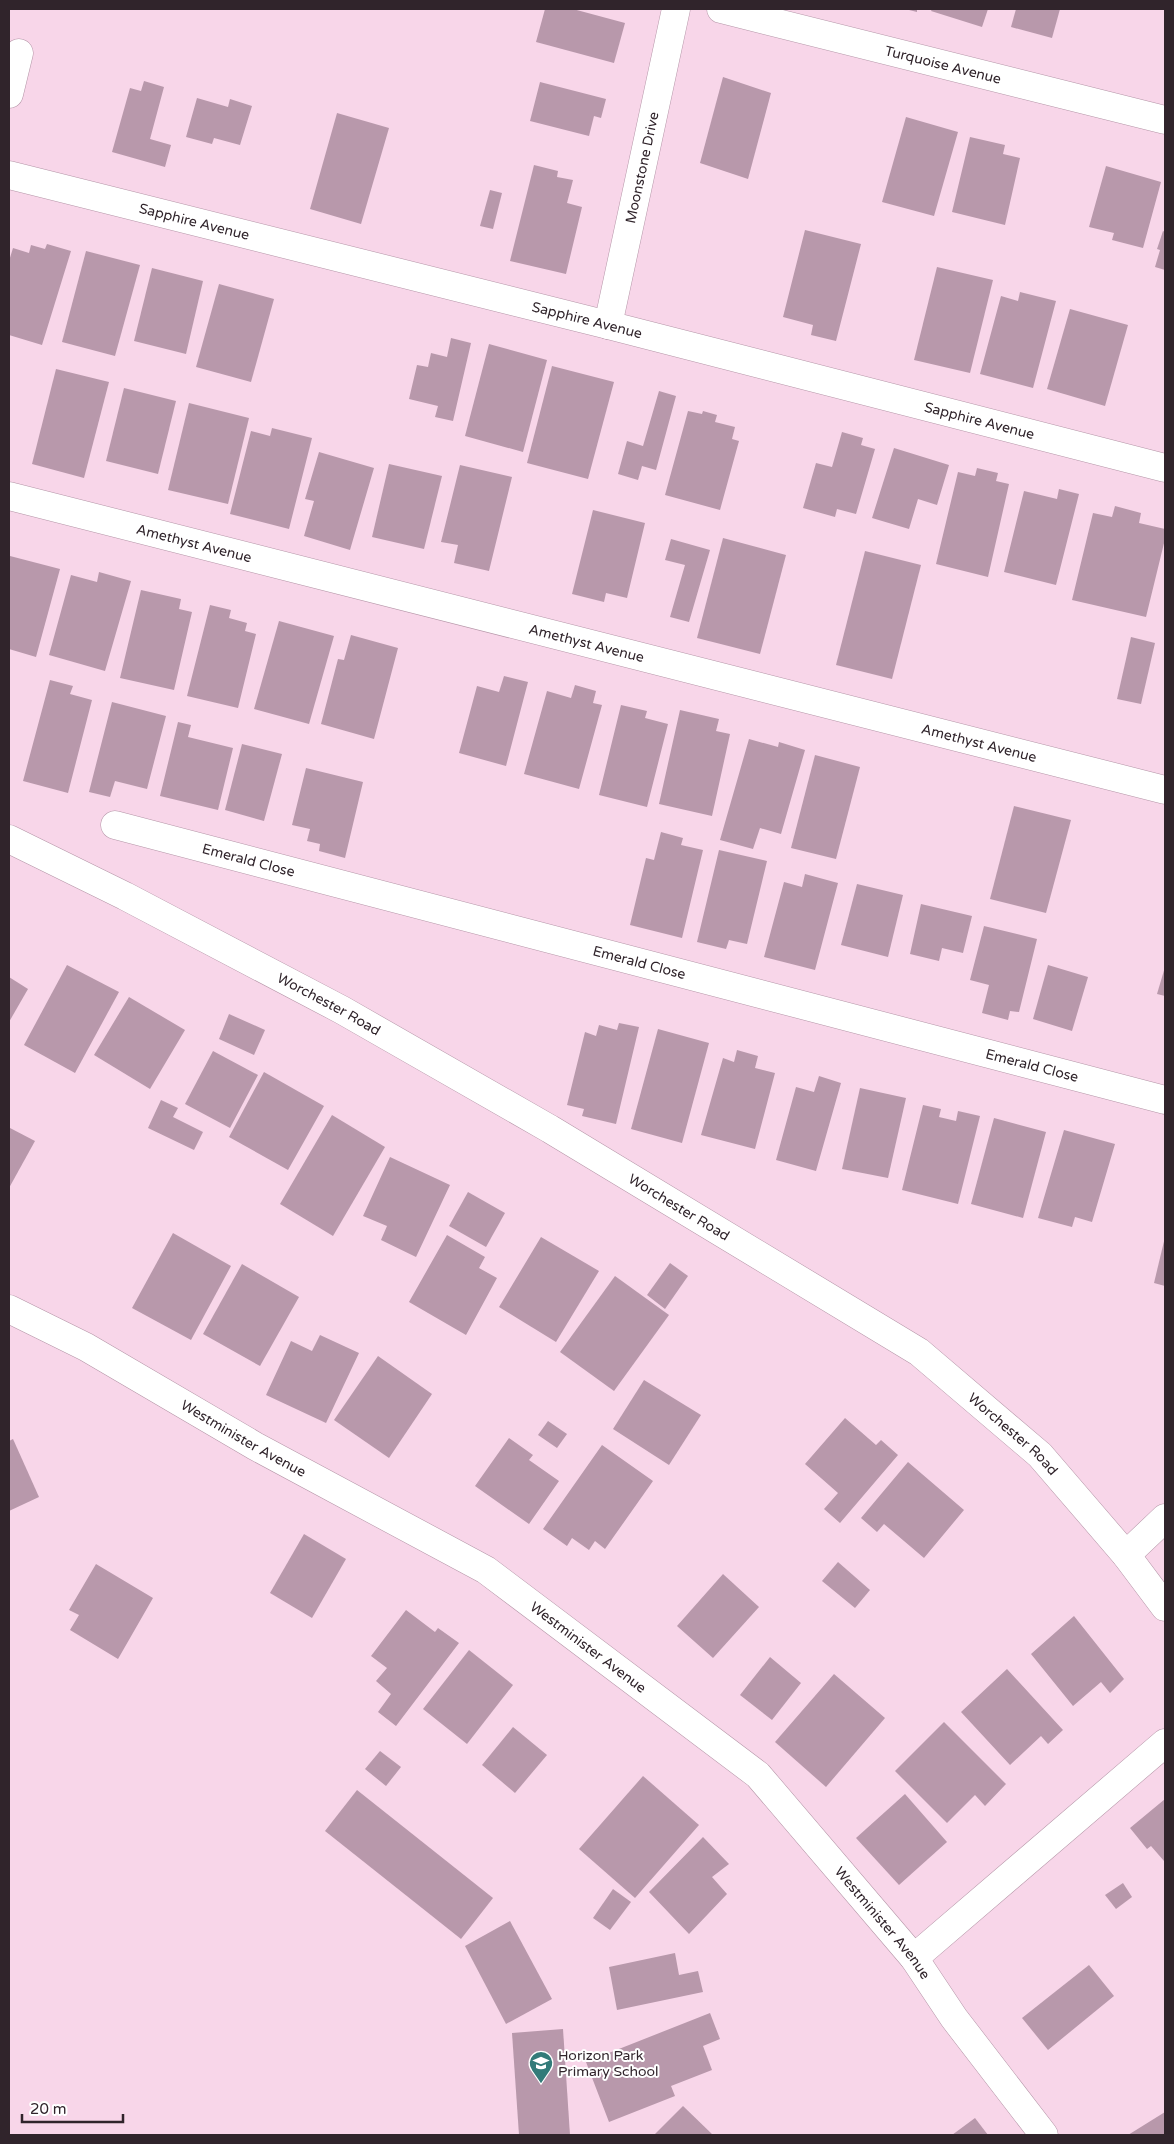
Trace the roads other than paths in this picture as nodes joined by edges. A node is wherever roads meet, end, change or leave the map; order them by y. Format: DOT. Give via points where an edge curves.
graph roads {
  1 [pos="676,9"];
  2 [pos="721,9"];
  3 [pos="19,54"];
  4 [pos="9,94"];
  5 [pos="1165,120"];
  6 [pos="9,175"];
  7 [pos="608,325"];
  8 [pos="1165,468"];
  9 [pos="9,496"];
  10 [pos="1165,790"];
  11 [pos="116,825"];
  12 [pos="9,839"];
  13 [pos="1165,1100"];
  14 [pos="9,1309"];
  15 [pos="1165,1518"];
  16 [pos="1126,1555"];
  17 [pos="1165,1607"];
  18 [pos="1165,1743"];
  19 [pos="914,1958"];
  20 [pos="1044,2135"];
  1 -- 7 [label="street, Moonstone Drive"];
  2 -- 5 [label="street, Turquoise Avenue"];
  3 -- 4 [label="street"];
  6 -- 7 [label="street, Sapphire Avenue"];
  7 -- 8 [label="street, Sapphire Avenue"];
  9 -- 10 [label="street, Amethyst Avenue"];
  11 -- 13 [label="street, Emerald Close"];
  12 -- 16 [label="street, Worchester Road" via="342,1010 541,1124 920,1352 1040,1455"];
  14 -- 19 [label="street, Westminister Avenue" via="86,1347 255,1446 486,1570 758,1776"];
  15 -- 16 [label="street"];
  16 -- 17 [label="street, Worchester Road"];
  18 -- 19 [label="street"];
  19 -- 20 [label="street, Westminister Avenue" via="954,2018"];
}
